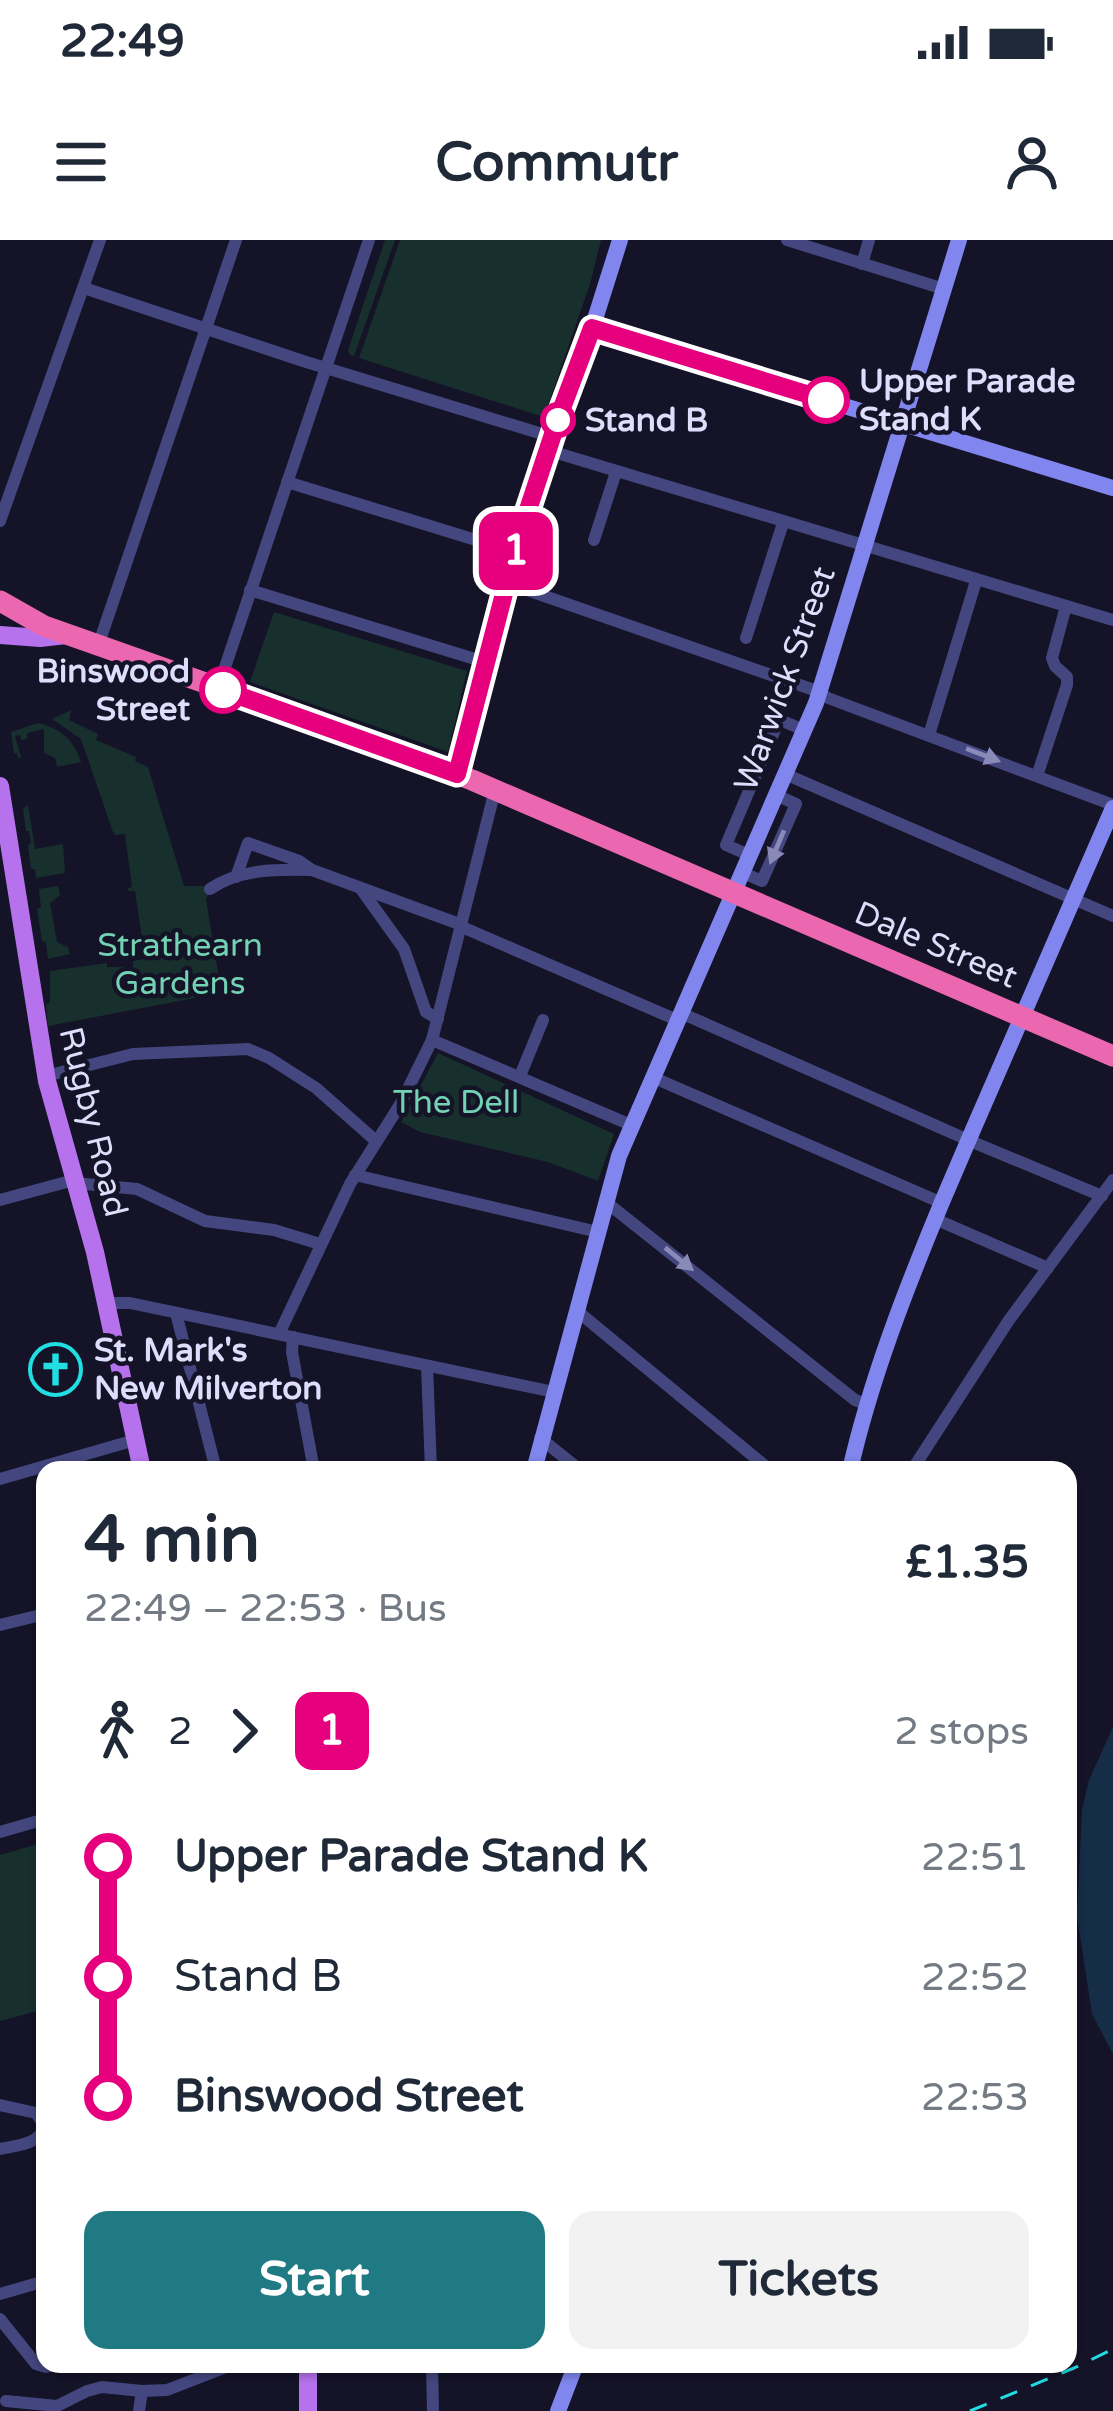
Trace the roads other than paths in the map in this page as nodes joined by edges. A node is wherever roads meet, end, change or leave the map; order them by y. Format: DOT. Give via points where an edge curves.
graph roads {
  1 [pos="100,240"];
  2 [pos="236,240"];
  3 [pos="369,240"];
  4 [pos="620,240"];
  5 [pos="787,240"];
  6 [pos="869,240"];
  7 [pos="959,240"];
  8 [pos="862,264"];
  9 [pos="84,288"];
  10 [pos="944,289"];
  11 [pos="206,328"];
  12 [pos="592,328"];
  13 [pos="326,368"];
  14 [pos="903,423"];
  15 [pos="550,444"];
  16 [pos="616,472"];
  17 [pos="286,482"];
  18 [pos="1113,488"];
  19 [pos="0,521"];
  20 [pos="782,523"];
  21 [pos="594,540"];
  22 [pos="865,548"];
  23 [pos="515,552"];
  24 [pos="976,580"];
  25 [pos="508,583"];
  26 [pos="250,590"];
  27 [pos="741,599"];
  28 [pos="0,601"];
  29 [pos="757,604"];
  30 [pos="1066,606"];
  31 [pos="0,620"];
  32 [pos="1113,620"];
  33 [pos="44,626"];
  34 [pos="0,635"];
  35 [pos="66,635"];
  36 [pos="746,638"];
  37 [pos="98,646"];
  38 [pos="488,663"];
  39 [pos="218,688"];
  40 [pos="819,693"];
  41 [pos="804,730"];
  42 [pos="929,735"];
  43 [pos="457,774"];
  44 [pos="785,774"];
  45 [pos="1037,776"];
  46 [pos="0,786"];
  47 [pos="495,790"];
  48 [pos="776,795"];
  49 [pos="1113,807"];
  50 [pos="979,857"];
  51 [pos="312,871"];
  52 [pos="973,872"];
  53 [pos="741,873"];
  54 [pos="236,877"];
  55 [pos="210,889"];
  56 [pos="360,889"];
  57 [pos="1074,899"];
  58 [pos="1113,916"];
  59 [pos="462,926"];
  60 [pos="679,1016"];
  61 [pos="1022,1018"];
  62 [pos="438,1019"];
  63 [pos="543,1020"];
  64 [pos="432,1040"];
  65 [pos="1113,1056"];
  66 [pos="46,1076"];
  67 [pos="520,1076"];
  68 [pos="652,1076"];
  69 [pos="631,1125"];
  70 [pos="968,1139"];
  71 [pos="376,1141"];
  72 [pos="355,1175"];
  73 [pos="1113,1180"];
  74 [pos="75,1182"];
  75 [pos="1102,1196"];
  76 [pos="0,1200"];
  77 [pos="606,1202"];
  78 [pos="939,1211"];
  79 [pos="598,1232"];
  80 [pos="320,1244"];
  81 [pos="1048,1268"];
  82 [pos="107,1303"];
  83 [pos="576,1310"];
  84 [pos="176,1312"];
  85 [pos="286,1335"];
  86 [pos="427,1366"];
  87 [pos="554,1392"];
  88 [pos="866,1404"];
  89 [pos="541,1438"];
  90 [pos="135,1440"];
  91 [pos="60,1461"];
  92 [pos="140,1461"];
  93 [pos="214,1461"];
  94 [pos="312,1461"];
  95 [pos="430,1461"];
  96 [pos="536,1461"];
  97 [pos="569,1461"];
  98 [pos="759,1461"];
  99 [pos="852,1461"];
  100 [pos="918,1461"];
  101 [pos="36,1468"];
  102 [pos="0,1478"];
  103 [pos="36,1616"];
  104 [pos="0,1625"];
  105 [pos="36,1822"];
  106 [pos="0,1832"];
  107 [pos="0,2105"];
  108 [pos="36,2113"];
  109 [pos="36,2139"];
  110 [pos="0,2149"];
  111 [pos="36,2284"];
  112 [pos="0,2294"];
  113 [pos="0,2319"];
  114 [pos="36,2364"];
  115 [pos="213,2373"];
  116 [pos="308,2373"];
  117 [pos="432,2373"];
  118 [pos="571,2373"];
  119 [pos="142,2391"];
  120 [pos="16,2405"];
  121 [pos="139,2411"];
  122 [pos="308,2411"];
  123 [pos="433,2411"];
  124 [pos="558,2411"];
  1 -- 9 [label="street"];
  2 -- 11 [label="street"];
  3 -- 13 [label="street"];
  4 -- 12 [label="main road"];
  5 -- 8 [label="street"];
  6 -- 8 [label="street"];
  7 -- 10 [label="main road, Warwick Street"];
  8 -- 10 [label="street"];
  9 -- 11 [label="street"];
  9 -- 19 [label="street"];
  10 -- 14 [label="main road, Warwick Street"];
  11 -- 13 [label="street"];
  11 -- 37 [label="street"];
  12 -- 14 [label="main road"];
  12 -- 15 [label="main road"];
  13 -- 15 [label="street"];
  13 -- 17 [label="street"];
  14 -- 18 [label="main road"];
  14 -- 22 [label="main road, Warwick Street"];
  15 -- 16 [label="street"];
  15 -- 23 [label="main road"];
  16 -- 20 [label="street"];
  16 -- 21 [label="street"];
  17 -- 23 [label="street"];
  17 -- 26 [label="street"];
  20 -- 22 [label="street"];
  20 -- 29 [label="street"];
  22 -- 24 [label="street"];
  22 -- 40 [label="main road, Warwick Street"];
  23 -- 25 [label="main road"];
  24 -- 30 [label="street"];
  24 -- 42 [label="street"];
  25 -- 38 [label="main road"];
  25 -- 40 [label="street"];
  26 -- 38 [label="street"];
  26 -- 39 [label="street"];
  27 -- 29 [label="street"];
  28 -- 33 [label="highway"];
  29 -- 36 [label="street"];
  30 -- 32 [label="street"];
  30 -- 45 [label="street" via="1052,658 1067,685"];
  31 -- 33 [label="highway"];
  33 -- 35 [label="highway"];
  34 -- 35 [label="main road"];
  35 -- 37 [label="highway"];
  37 -- 39 [label="highway"];
  38 -- 43 [label="main road"];
  39 -- 43 [label="highway, Dale Street"];
  40 -- 41 [label="main road, Warwick Street"];
  40 -- 42 [label="street"];
  41 -- 44 [label="main road, Warwick Street"];
  41 -- 53 [label="street" via="780,720 726,845"];
  42 -- 45 [label="street, one-way"];
  43 -- 47 [label="highway, Dale Street"];
  44 -- 48 [label="main road, Warwick Street"];
  44 -- 50 [label="street"];
  45 -- 49 [label="street"];
  46 -- 66 [label="main road, Rugby Road"];
  47 -- 53 [label="highway, Dale Street"];
  47 -- 59 [label="street"];
  48 -- 53 [label="main road, Warwick Street"];
  48 -- 53 [label="street, one-way" via="796,803 762,881"];
  49 -- 57 [label="main road"];
  50 -- 52 [label="street"];
  50 -- 57 [label="street"];
  51 -- 54 [label="street"];
  51 -- 54 [label="street" via="248,843"];
  51 -- 56 [label="street"];
  53 -- 60 [label="main road, Warwick Street"];
  53 -- 61 [label="highway, Dale Street"];
  54 -- 55 [label="street"];
  56 -- 59 [label="street"];
  56 -- 62 [label="street" via="404,949 425,1009"];
  57 -- 58 [label="street"];
  57 -- 61 [label="main road"];
  59 -- 60 [label="street"];
  59 -- 62 [label="street"];
  60 -- 68 [label="main road, Warwick Street"];
  60 -- 70 [label="street"];
  61 -- 65 [label="highway, Dale Street"];
  61 -- 70 [label="main road"];
  62 -- 64 [label="street"];
  63 -- 67 [label="street"];
  64 -- 67 [label="street"];
  64 -- 71 [label="street"];
  66 -- 71 [label="street" via="133,1054 248,1049 316,1088"];
  66 -- 74 [label="main road, Rugby Road"];
  67 -- 69 [label="street"];
  68 -- 69 [label="main road, Warwick Street"];
  68 -- 78 [label="street"];
  69 -- 77 [label="main road, Warwick Street"];
  70 -- 75 [label="street"];
  70 -- 78 [label="main road"];
  71 -- 72 [label="street"];
  72 -- 79 [label="street"];
  72 -- 80 [label="street"];
  73 -- 75 [label="street"];
  74 -- 76 [label="street"];
  74 -- 80 [label="street" via="137,1189 205,1221"];
  74 -- 82 [label="main road, Rugby Road"];
  75 -- 81 [label="street"];
  77 -- 79 [label="main road, Warwick Street"];
  77 -- 88 [label="street, one-way"];
  78 -- 81 [label="street"];
  78 -- 88 [label="main road"];
  79 -- 83 [label="main road, Warwick Street"];
  80 -- 85 [label="street"];
  81 -- 100 [label="street"];
  82 -- 84 [label="street"];
  82 -- 90 [label="main road, Rugby Road"];
  83 -- 87 [label="main road, Warwick Street"];
  83 -- 98 [label="street"];
  84 -- 85 [label="street"];
  84 -- 93 [label="street"];
  85 -- 86 [label="street"];
  85 -- 94 [label="street"];
  86 -- 87 [label="street"];
  86 -- 95 [label="street"];
  87 -- 89 [label="main road, Warwick Street"];
  88 -- 99 [label="main road"];
  89 -- 96 [label="main road, Warwick Street"];
  89 -- 97 [label="street"];
  90 -- 91 [label="street"];
  90 -- 92 [label="main road, Rugby Road"];
  101 -- 102 [label="street"];
  103 -- 104 [label="street"];
  105 -- 106 [label="street"];
  107 -- 108 [label="street"];
  109 -- 110 [label="street"];
  111 -- 112 [label="street"];
  113 -- 114 [label="street"];
  115 -- 119 [label="street"];
  116 -- 122 [label="main road"];
  117 -- 123 [label="street"];
  118 -- 124 [label="main road"];
  119 -- 120 [label="street" via="102,2387 57,2406"];
  119 -- 121 [label="street"];
}
